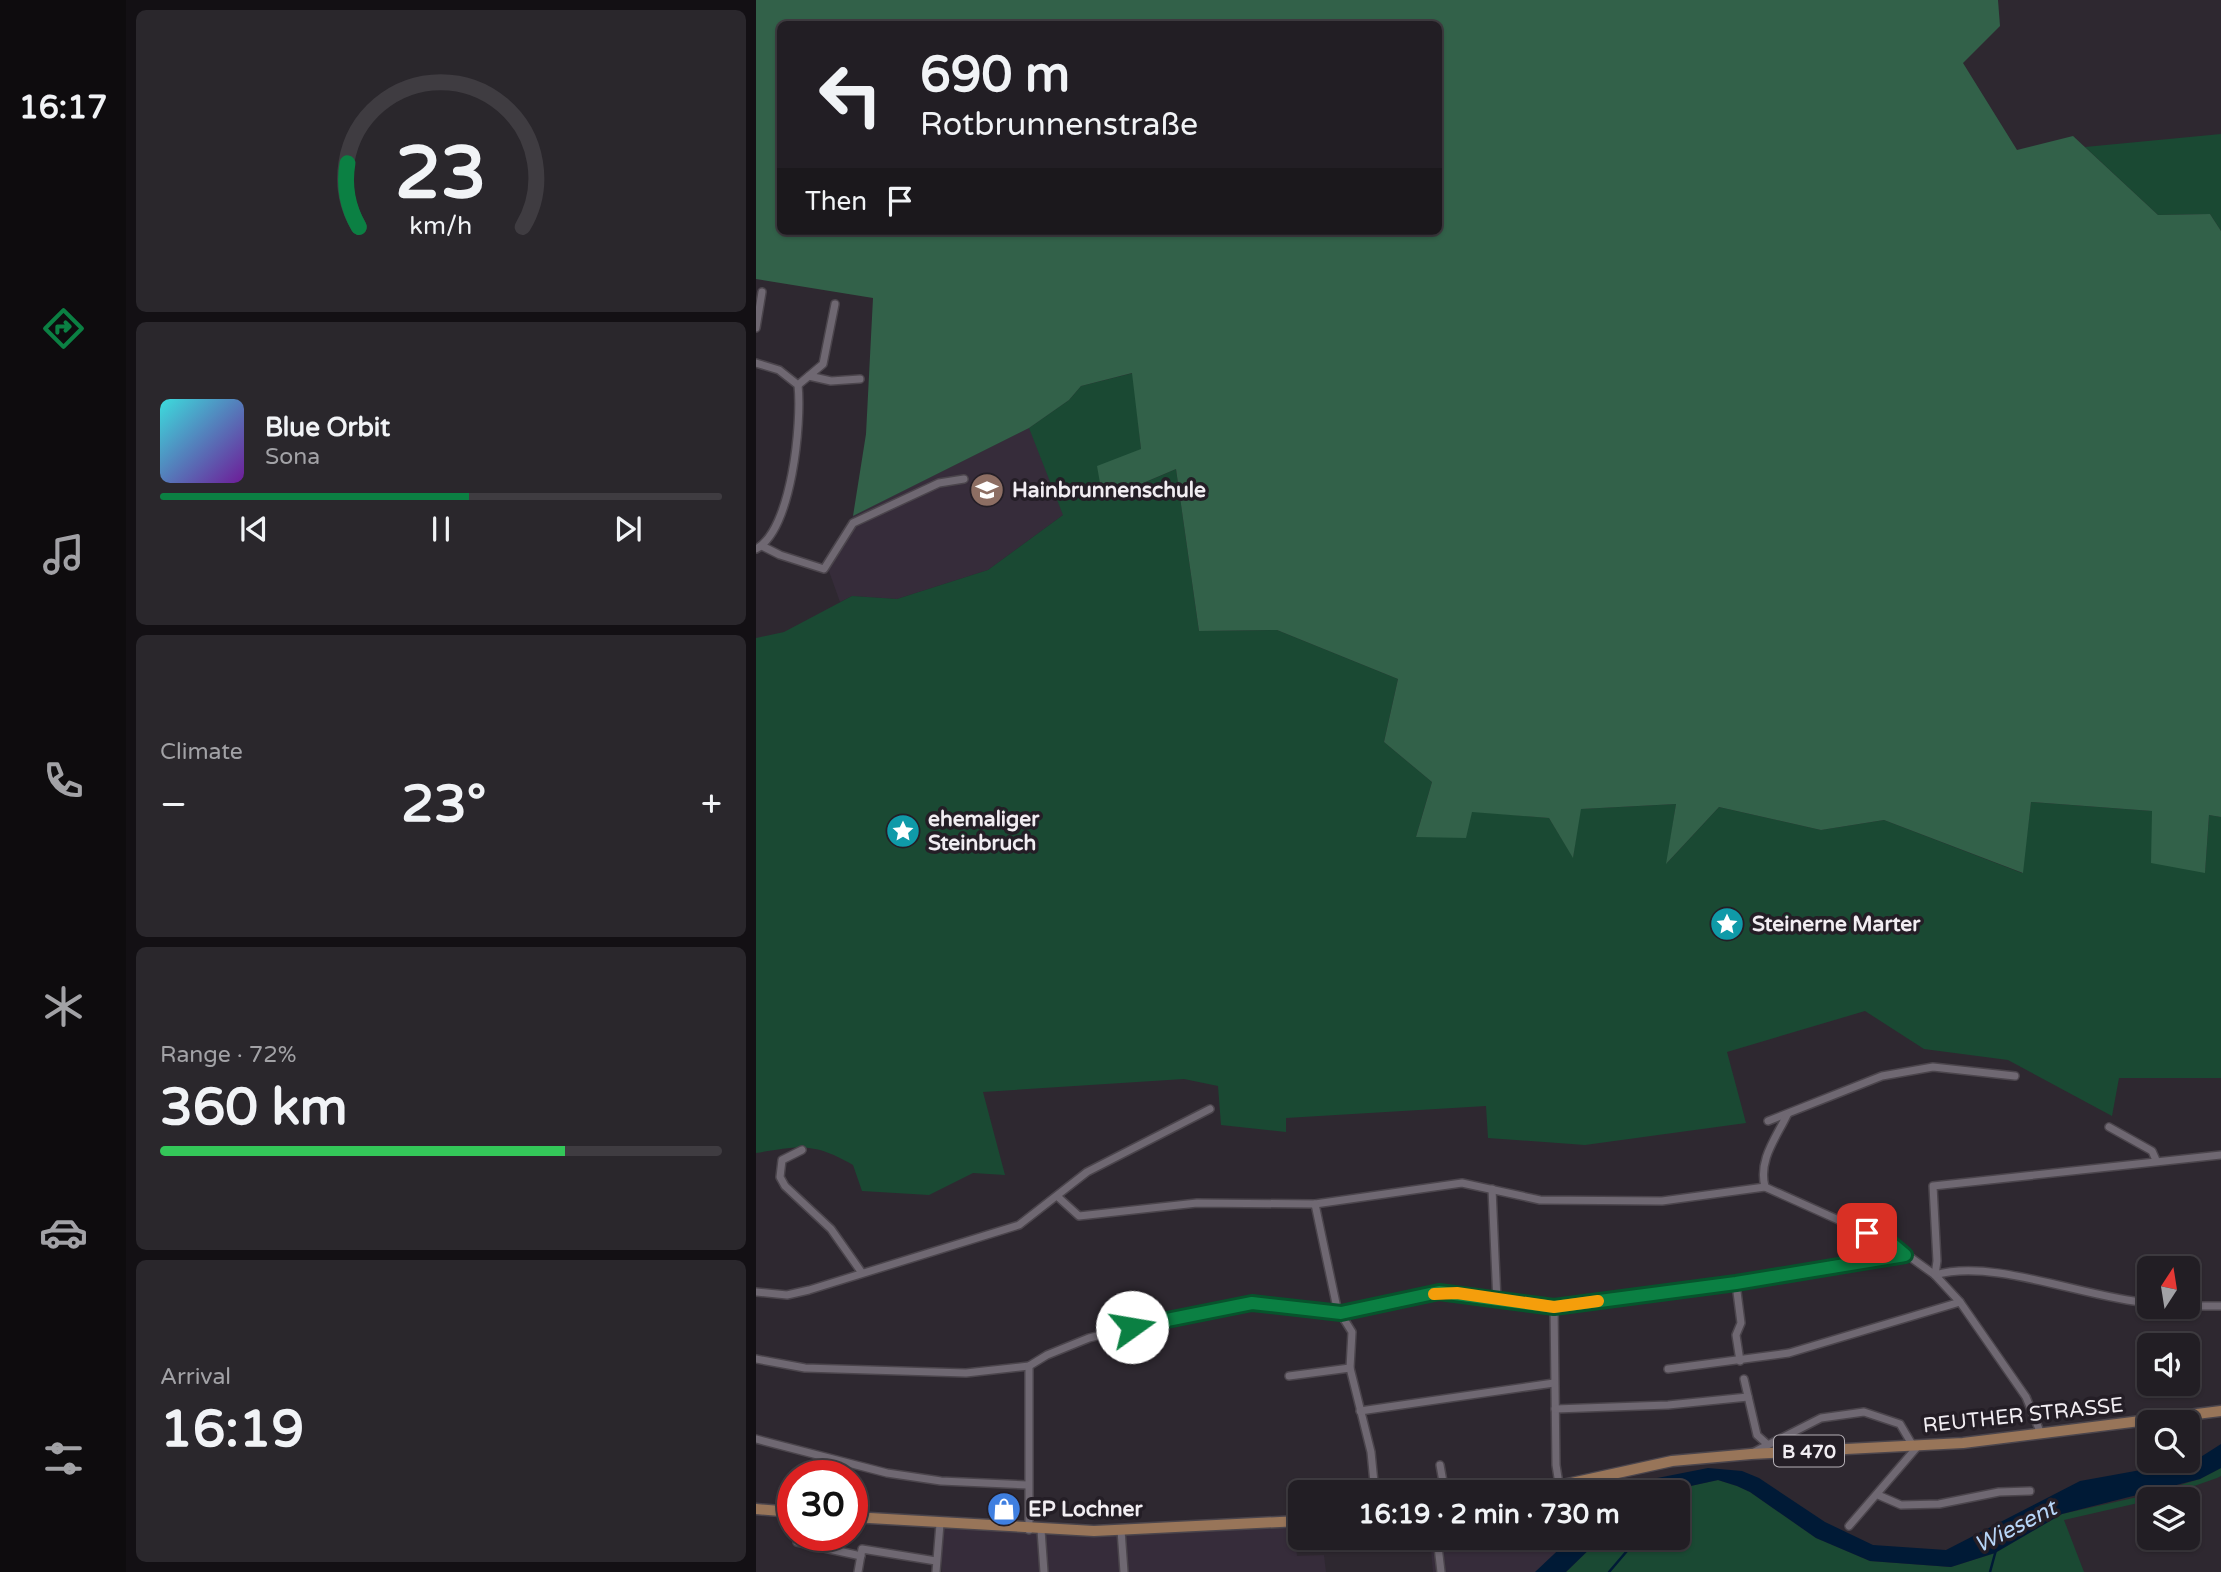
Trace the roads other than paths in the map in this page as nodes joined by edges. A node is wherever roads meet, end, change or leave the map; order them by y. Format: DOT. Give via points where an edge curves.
graph roads {
  1 [pos="762,292"];
  2 [pos="835,304"];
  3 [pos="756,328"];
  4 [pos="756,363"];
  5 [pos="810,376"];
  6 [pos="860,379"];
  7 [pos="798,385"];
  8 [pos="964,479"];
  9 [pos="759,547"];
  10 [pos="2015,1076"];
  11 [pos="1210,1110"];
  12 [pos="1787,1115"];
  13 [pos="1768,1121"];
  14 [pos="2109,1127"];
  15 [pos="802,1150"];
  16 [pos="2221,1154"];
  17 [pos="2156,1160"];
  18 [pos="1765,1187"];
  19 [pos="1492,1189"];
  20 [pos="1058,1197"];
  21 [pos="1315,1205"];
  22 [pos="1905,1255"];
  23 [pos="862,1273"];
  24 [pos="1935,1275"];
  25 [pos="1736,1283"];
  26 [pos="756,1292"];
  27 [pos="1497,1301"];
  28 [pos="1960,1302"];
  29 [pos="2137,1302"];
  30 [pos="2200,1306"];
  31 [pos="2221,1306"];
  32 [pos="1554,1307"];
  33 [pos="1341,1313"];
  34 [pos="756,1359"];
  35 [pos="1740,1361"];
  36 [pos="1029,1366"];
  37 [pos="1350,1368"];
  38 [pos="1668,1368"];
  39 [pos="1289,1377"];
  40 [pos="1744,1379"];
  41 [pos="1554,1383"];
  42 [pos="1748,1397"];
  43 [pos="1555,1409"];
  44 [pos="1360,1411"];
  45 [pos="2221,1411"];
  46 [pos="2040,1434"];
  47 [pos="756,1439"];
  48 [pos="1767,1444"];
  49 [pos="1916,1446"];
  50 [pos="1751,1454"];
  51 [pos="1440,1465"];
  52 [pos="1374,1480"];
  53 [pos="1443,1480"];
  54 [pos="1558,1480"];
  55 [pos="1579,1480"];
  56 [pos="1028,1485"];
  57 [pos="2030,1490"];
  58 [pos="1878,1495"];
  59 [pos="756,1509"];
  60 [pos="777,1511"];
  61 [pos="868,1518"];
  62 [pos="1288,1522"];
  63 [pos="940,1524"];
  64 [pos="1849,1526"];
  65 [pos="1028,1530"];
  66 [pos="1041,1530"];
  67 [pos="1121,1531"];
  68 [pos="1438,1550"];
  69 [pos="838,1551"];
  70 [pos="861,1556"];
  71 [pos="936,1561"];
  72 [pos="858,1572"];
  73 [pos="936,1572"];
  74 [pos="1044,1572"];
  75 [pos="1124,1572"];
  76 [pos="1441,1572"];
  1 -- 3 [label="street"];
  2 -- 5 [label="street" via="823,364"];
  4 -- 7 [label="street" via="779,370"];
  5 -- 6 [label="street" via="831,381"];
  5 -- 7 [label="street"];
  7 -- 9 [label="street" via="801,410 795,464 785,502"];
  8 -- 9 [label="street" via="939,483 853,523 824,569"];
  10 -- 12 [label="street" via="1933,1067 1907,1071 1882,1076"];
  11 -- 20 [label="street" via="1087,1172"];
  12 -- 13 [label="street"];
  12 -- 18 [label="street" via="1766,1156"];
  14 -- 17 [label="street" via="2152,1151"];
  15 -- 23 [label="street" via="782,1160 780,1177 831,1229"];
  16 -- 17 [label="street"];
  17 -- 24 [label="street" via="1933,1186"];
  18 -- 19 [label="street" via="1662,1201 1540,1200"];
  18 -- 22 [label="street" via="1892,1244"];
  19 -- 21 [label="street" via="1462,1183"];
  19 -- 27 [label="street"];
  20 -- 21 [label="street" via="1079,1216 1197,1203"];
  20 -- 23 [label="street" via="1019,1225"];
  21 -- 33 [label="street"];
  22 -- 24 [label="street"];
  22 -- 25 [label="street"];
  23 -- 26 [label="street" via="787,1295"];
  24 -- 28 [label="street"];
  24 -- 29 [label="street" via="1949,1271 2011,1275 2097,1297"];
  25 -- 32 [label="street"];
  25 -- 35 [label="street" via="1741,1323 1735,1335"];
  27 -- 32 [label="street"];
  27 -- 33 [label="street" via="1439,1292"];
  28 -- 35 [label="street" via="1789,1353"];
  28 -- 46 [label="street" via="2026,1397"];
  30 -- 31 [label="street"];
  32 -- 41 [label="street"];
  33 -- 36 [label="street" via="1252,1303 1214,1309 1089,1338"];
  33 -- 37 [label="street" via="1352,1332"];
  34 -- 36 [label="street" via="805,1367 912,1373"];
  35 -- 38 [label="street"];
  36 -- 56 [label="street"];
  37 -- 39 [label="street"];
  37 -- 44 [label="street"];
  40 -- 42 [label="street"];
  41 -- 43 [label="street"];
  41 -- 44 [label="street"];
  42 -- 43 [label="street"];
  42 -- 48 [label="street" via="1757,1435"];
  43 -- 54 [label="street"];
  44 -- 52 [label="street"];
  45 -- 46 [label="main road, REUTHER STRASSE / B 470"];
  46 -- 49 [label="main road, REUTHER STRASSE / B 470"];
  47 -- 56 [label="street" via="887,1473"];
  48 -- 49 [label="street, REUTHER STRASSE" via="1821,1418 1864,1412 1900,1424"];
  48 -- 50 [label="street, REUTHER STRASSE"];
  49 -- 50 [label="main road, REUTHER STRASSE / B 470"];
  49 -- 58 [label="street"];
  50 -- 55 [label="main road, REUTHER STRASSE / B 470" via="1672,1461"];
  51 -- 53 [label="street"];
  56 -- 65 [label="street"];
  57 -- 58 [label="street" via="1939,1504 1900,1505"];
  58 -- 64 [label="street"];
  59 -- 60 [label="main road"];
  61 -- 63 [label="main road"];
  62 -- 67 [label="main road"];
  63 -- 65 [label="main road"];
  63 -- 71 [label="street"];
  65 -- 66 [label="main road"];
  66 -- 67 [label="main road"];
  66 -- 74 [label="street"];
  67 -- 75 [label="street"];
  68 -- 76 [label="street"];
  69 -- 70 [label="street"];
  70 -- 71 [label="street" via="862,1549"];
  70 -- 72 [label="street"];
  71 -- 73 [label="street"];
}
